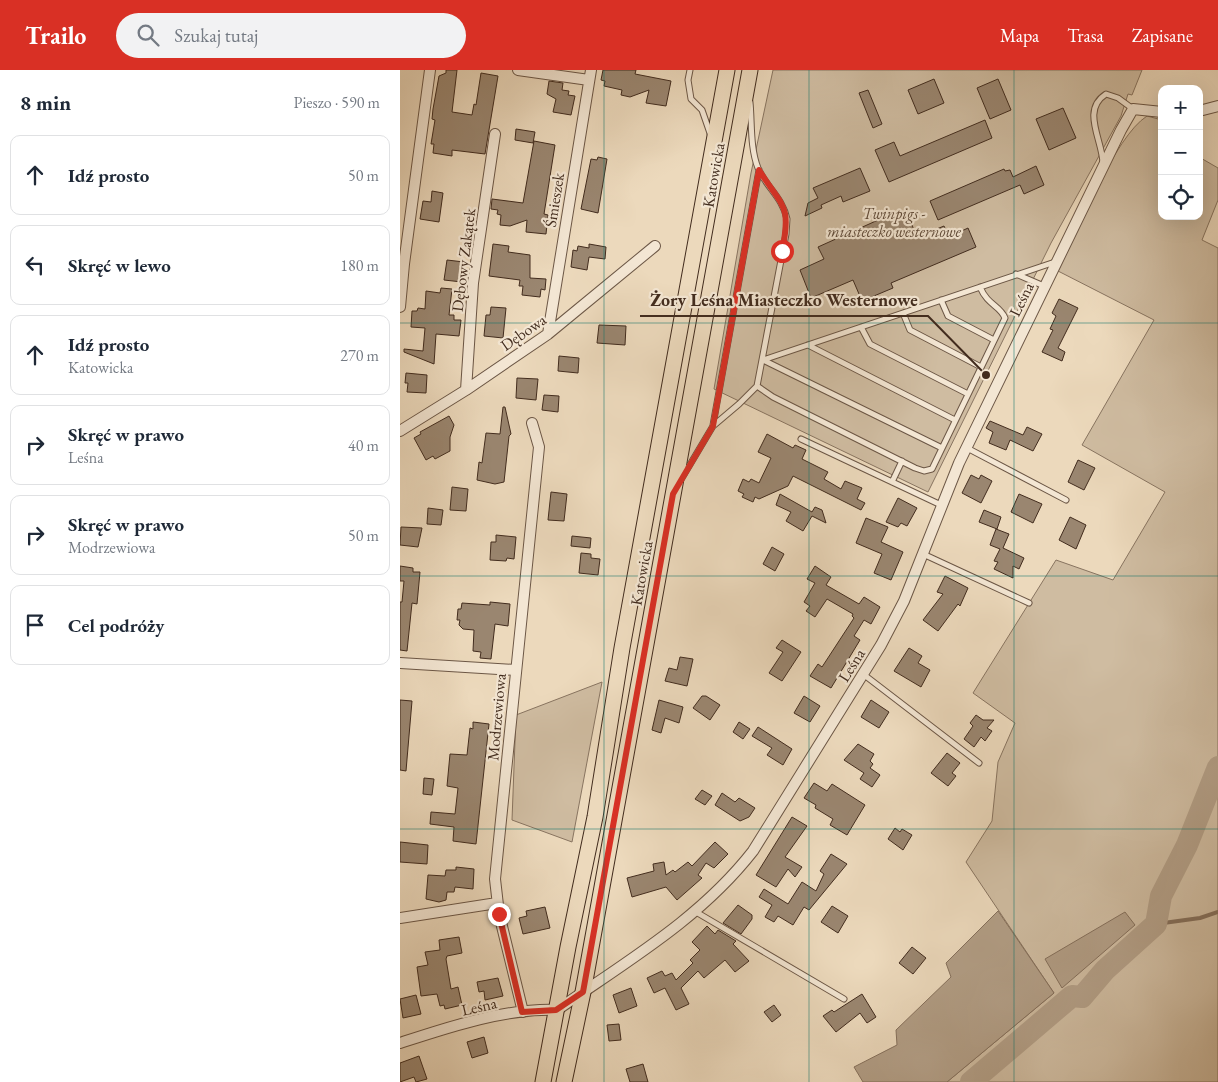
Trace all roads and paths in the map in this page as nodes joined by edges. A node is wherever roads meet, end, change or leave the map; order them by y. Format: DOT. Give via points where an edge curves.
graph roads {
  1 [pos="430,70"];
  2 [pos="518,70"];
  3 [pos="690,70"];
  4 [pos="727,70"];
  5 [pos="750,73"];
  6 [pos="590,75"];
  7 [pos="1218,106"];
  8 [pos="1133,109"];
  9 [pos="1203,109"];
  10 [pos="1158,112"];
  11 [pos="495,134"];
  12 [pos="714,145"];
  13 [pos="1103,167"];
  14 [pos="759,170"];
  15 [pos="655,246"];
  16 [pos="1056,262"];
  17 [pos="1015,273"];
  18 [pos="1044,286"];
  19 [pos="980,287"];
  20 [pos="941,300"];
  21 [pos="400,307"];
  22 [pos="903,313"];
  23 [pos="861,327"];
  24 [pos="548,334"];
  25 [pos="994,340"];
  26 [pos="808,345"];
  27 [pos="763,360"];
  28 [pos="981,367"];
  29 [pos="757,386"];
  30 [pos="466,390"];
  31 [pos="968,394"];
  32 [pos="955,420"];
  33 [pos="532,423"];
  34 [pos="713,426"];
  35 [pos="400,431"];
  36 [pos="801,438"];
  37 [pos="942,448"];
  38 [pos="966,448"];
  39 [pos="902,462"];
  40 [pos="892,482"];
  41 [pos="673,494"];
  42 [pos="1066,500"];
  43 [pos="941,505"];
  44 [pos="923,554"];
  45 [pos="1029,603"];
  46 [pos="400,663"];
  47 [pos="515,670"];
  48 [pos="863,674"];
  49 [pos="979,763"];
  50 [pos="497,903"];
  51 [pos="696,912"];
  52 [pos="400,918"];
  53 [pos="583,992"];
  54 [pos="844,1000"];
  55 [pos="556,1010"];
  56 [pos="522,1012"];
  57 [pos="400,1043"];
  58 [pos="543,1082"];
  59 [pos="564,1082"];
  1 -- 21 [label="street"];
  2 -- 6 [label="street"];
  3 -- 12 [label="lane" via="691,99 702,110"];
  4 -- 12 [label="main road, Katowicka"];
  5 -- 14 [label="lane" via="753,142"];
  5 -- 41 [label="main road, Katowicka"];
  6 -- 24 [label="street, Śmieszek"];
  7 -- 9 [label="street"];
  8 -- 10 [label="street"];
  8 -- 13 [label="street, Leśna"];
  8 -- 13 [label="lane" via="1106,94 1096,103 1093,110"];
  11 -- 30 [label="street, Dębowy Zakątek" via="473,283"];
  12 -- 55 [label="main road, Katowicka" via="622,648 595,817"];
  13 -- 16 [label="street, Leśna"];
  14 -- 27 [label="lane" via="784,206 787,219"];
  14 -- 34 [label="lane"];
  15 -- 24 [label="street, Dębowa"];
  16 -- 17 [label="lane"];
  16 -- 18 [label="street, Leśna"];
  17 -- 18 [label="lane"];
  17 -- 19 [label="lane"];
  18 -- 38 [label="street, Leśna"];
  19 -- 20 [label="lane"];
  19 -- 25 [label="lane" via="989,304 1002,311 1005,318"];
  20 -- 22 [label="lane"];
  20 -- 25 [label="lane" via="948,316"];
  22 -- 23 [label="lane"];
  22 -- 28 [label="lane" via="910,330"];
  23 -- 26 [label="lane"];
  23 -- 31 [label="lane" via="870,344"];
  24 -- 30 [label="street, Dębowa"];
  25 -- 28 [label="lane"];
  26 -- 27 [label="lane"];
  26 -- 32 [label="lane"];
  27 -- 29 [label="lane"];
  27 -- 37 [label="lane"];
  28 -- 31 [label="lane"];
  29 -- 34 [label="lane"];
  29 -- 39 [label="lane"];
  30 -- 35 [label="street, Dębowa"];
  31 -- 32 [label="lane"];
  32 -- 37 [label="lane"];
  33 -- 47 [label="street, Modrzewiowa" via="539,447"];
  34 -- 41 [label="lane"];
  36 -- 40 [label="lane"];
  37 -- 39 [label="lane" via="932,469 924,471"];
  38 -- 42 [label="lane"];
  38 -- 43 [label="street, Leśna"];
  39 -- 40 [label="lane"];
  40 -- 43 [label="lane"];
  41 -- 53 [label="main road, Katowicka"];
  43 -- 44 [label="street, Leśna"];
  44 -- 45 [label="lane"];
  44 -- 48 [label="street, Leśna" via="904,601"];
  46 -- 47 [label="street"];
  47 -- 50 [label="street, Modrzewiowa" via="495,879"];
  48 -- 49 [label="lane"];
  48 -- 51 [label="street, Leśna" via="753,851 733,877"];
  50 -- 52 [label="street"];
  50 -- 56 [label="street, Modrzewiowa"];
  51 -- 53 [label="street, Leśna"];
  51 -- 54 [label="lane"];
  53 -- 55 [label="street, Leśna"];
  53 -- 59 [label="main road, Katowicka"];
  55 -- 56 [label="street, Leśna"];
  55 -- 58 [label="main road, Katowicka"];
  56 -- 57 [label="street, Leśna"];
}
